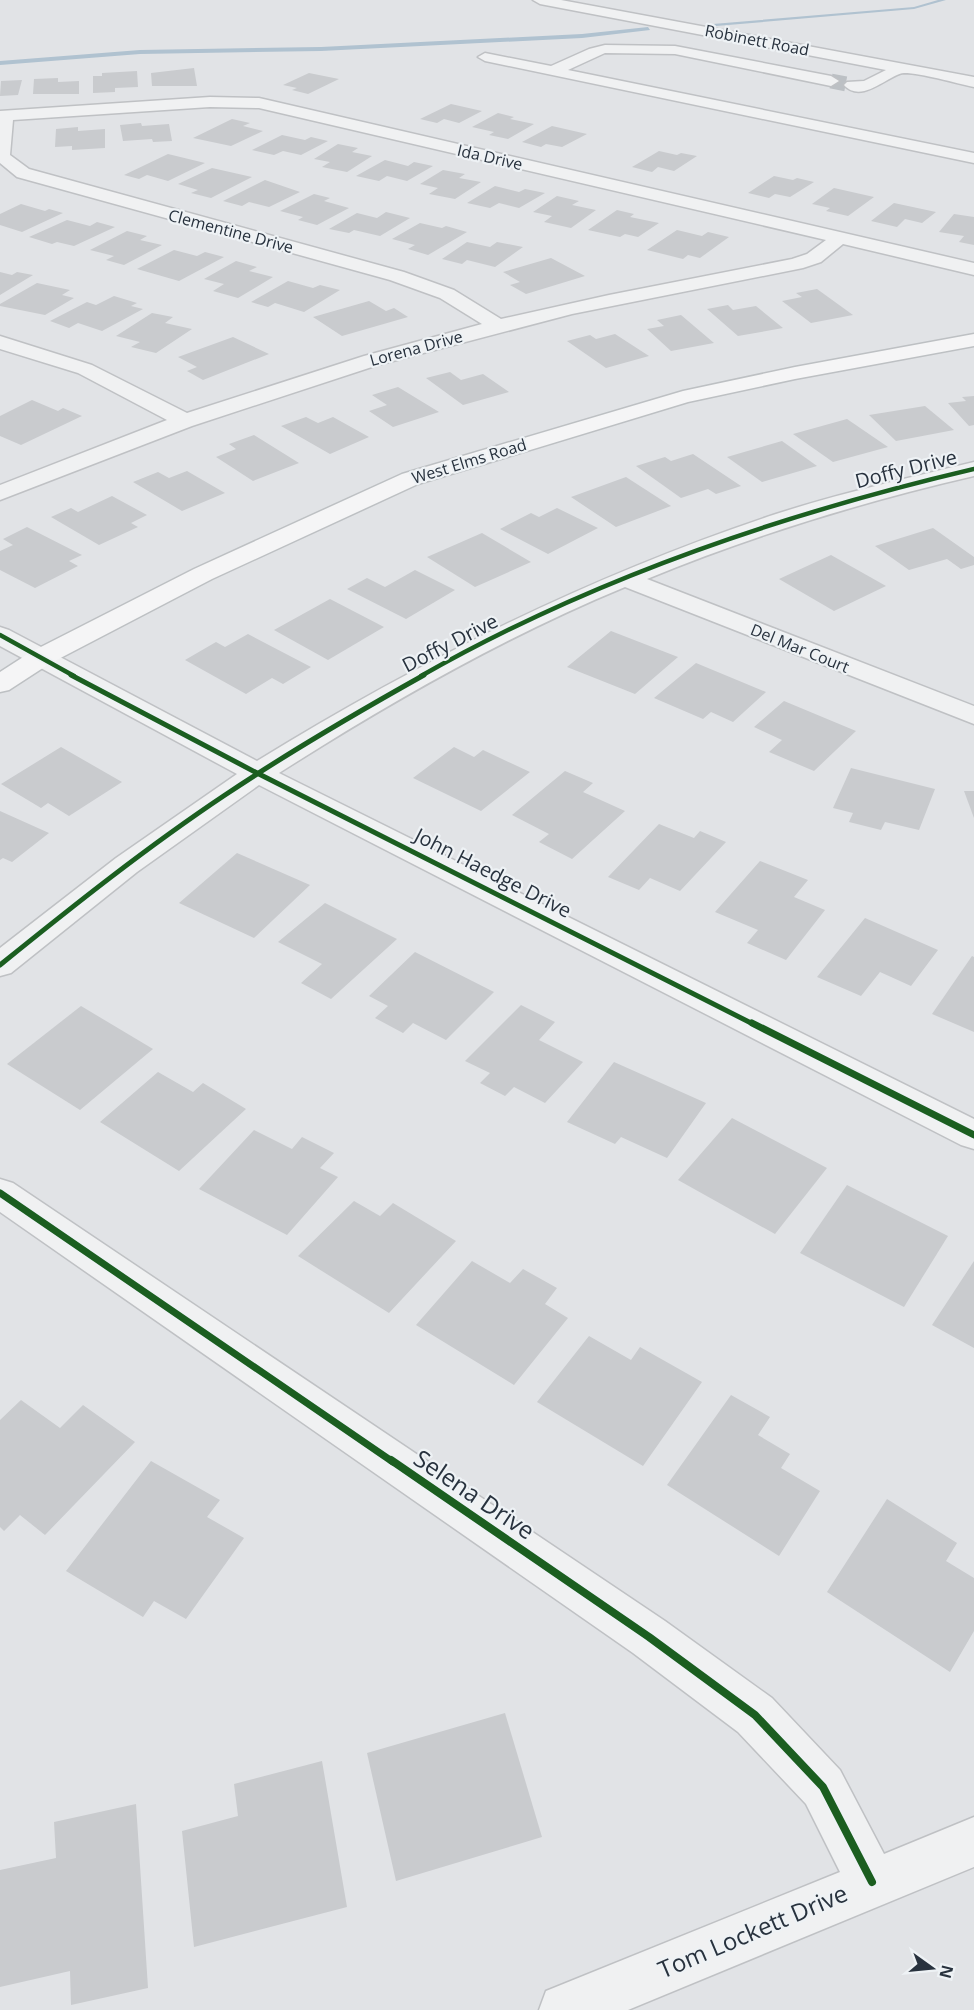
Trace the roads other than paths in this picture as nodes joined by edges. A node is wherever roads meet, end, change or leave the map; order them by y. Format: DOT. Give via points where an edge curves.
graph roads {
  1 [pos="540,0"];
  2 [pos="730,35"];
  3 [pos="694,54"];
  4 [pos="485,57"];
  5 [pos="856,59"];
  6 [pos="901,68"];
  7 [pos="552,71"];
  8 [pos="974,82"];
  9 [pos="852,85"];
  10 [pos="3,115"];
  11 [pos="951,139"];
  12 [pos="936,150"];
  13 [pos="974,158"];
  14 [pos="840,238"];
  15 [pos="974,269"];
  16 [pos="498,326"];
  17 [pos="974,340"];
  18 [pos="0,342"];
  19 [pos="184,420"];
  20 [pos="974,469"];
  21 [pos="0,493"];
  22 [pos="626,579"];
  23 [pos="0,635"];
  24 [pos="40,658"];
  25 [pos="0,684"];
  26 [pos="974,716"];
  27 [pos="257,773"];
  28 [pos="0,965"];
  29 [pos="974,1135"];
  30 [pos="0,1193"];
  31 [pos="974,1842"];
  32 [pos="872,1882"];
  33 [pos="565,2010"];
  1 -- 2 [label="street, Robinett Road"];
  2 -- 3 [label="street"];
  2 -- 5 [label="street, Robinett Road"];
  3 -- 5 [label="street" via="826,80"];
  3 -- 7 [label="street" via="605,49"];
  4 -- 7 [label="street"];
  5 -- 6 [label="street, Robinett Road"];
  6 -- 8 [label="street, Robinett Road"];
  6 -- 9 [label="street" via="867,86"];
  7 -- 12 [label="street"];
  10 -- 14 [label="street, Ida Drive" via="210,102 259,103"];
  10 -- 16 [label="street, Clementine Drive" via="2,156 23,172 397,276 447,294"];
  11 -- 12 [label="street"];
  12 -- 13 [label="street"];
  14 -- 15 [label="street, Ida Drive"];
  14 -- 16 [label="street, Lorena Drive" via="814,258 795,264 638,293"];
  16 -- 19 [label="street, Lorena Drive" via="363,363"];
  17 -- 24 [label="main road, West Elms Road" via="683,397 410,478 203,574"];
  18 -- 19 [label="street" via="85,369"];
  19 -- 21 [label="street, Lorena Drive"];
  20 -- 22 [label="street, Doffy Drive" via="824,507 709,545"];
  22 -- 26 [label="street, Del Mar Court"];
  22 -- 27 [label="street, Doffy Drive" via="451,658"];
  23 -- 24 [label="street, John Haedge Drive"];
  24 -- 25 [label="main road, West Elms Road"];
  24 -- 27 [label="street, John Haedge Drive"];
  27 -- 28 [label="street, Doffy Drive" via="150,848"];
  27 -- 29 [label="street, John Haedge Drive"];
  30 -- 32 [label="street, Selena Drive" via="649,1637 755,1715 823,1788"];
  31 -- 32 [label="street, Tom Lockett Drive"];
  32 -- 33 [label="street, Tom Lockett Drive"];
}
